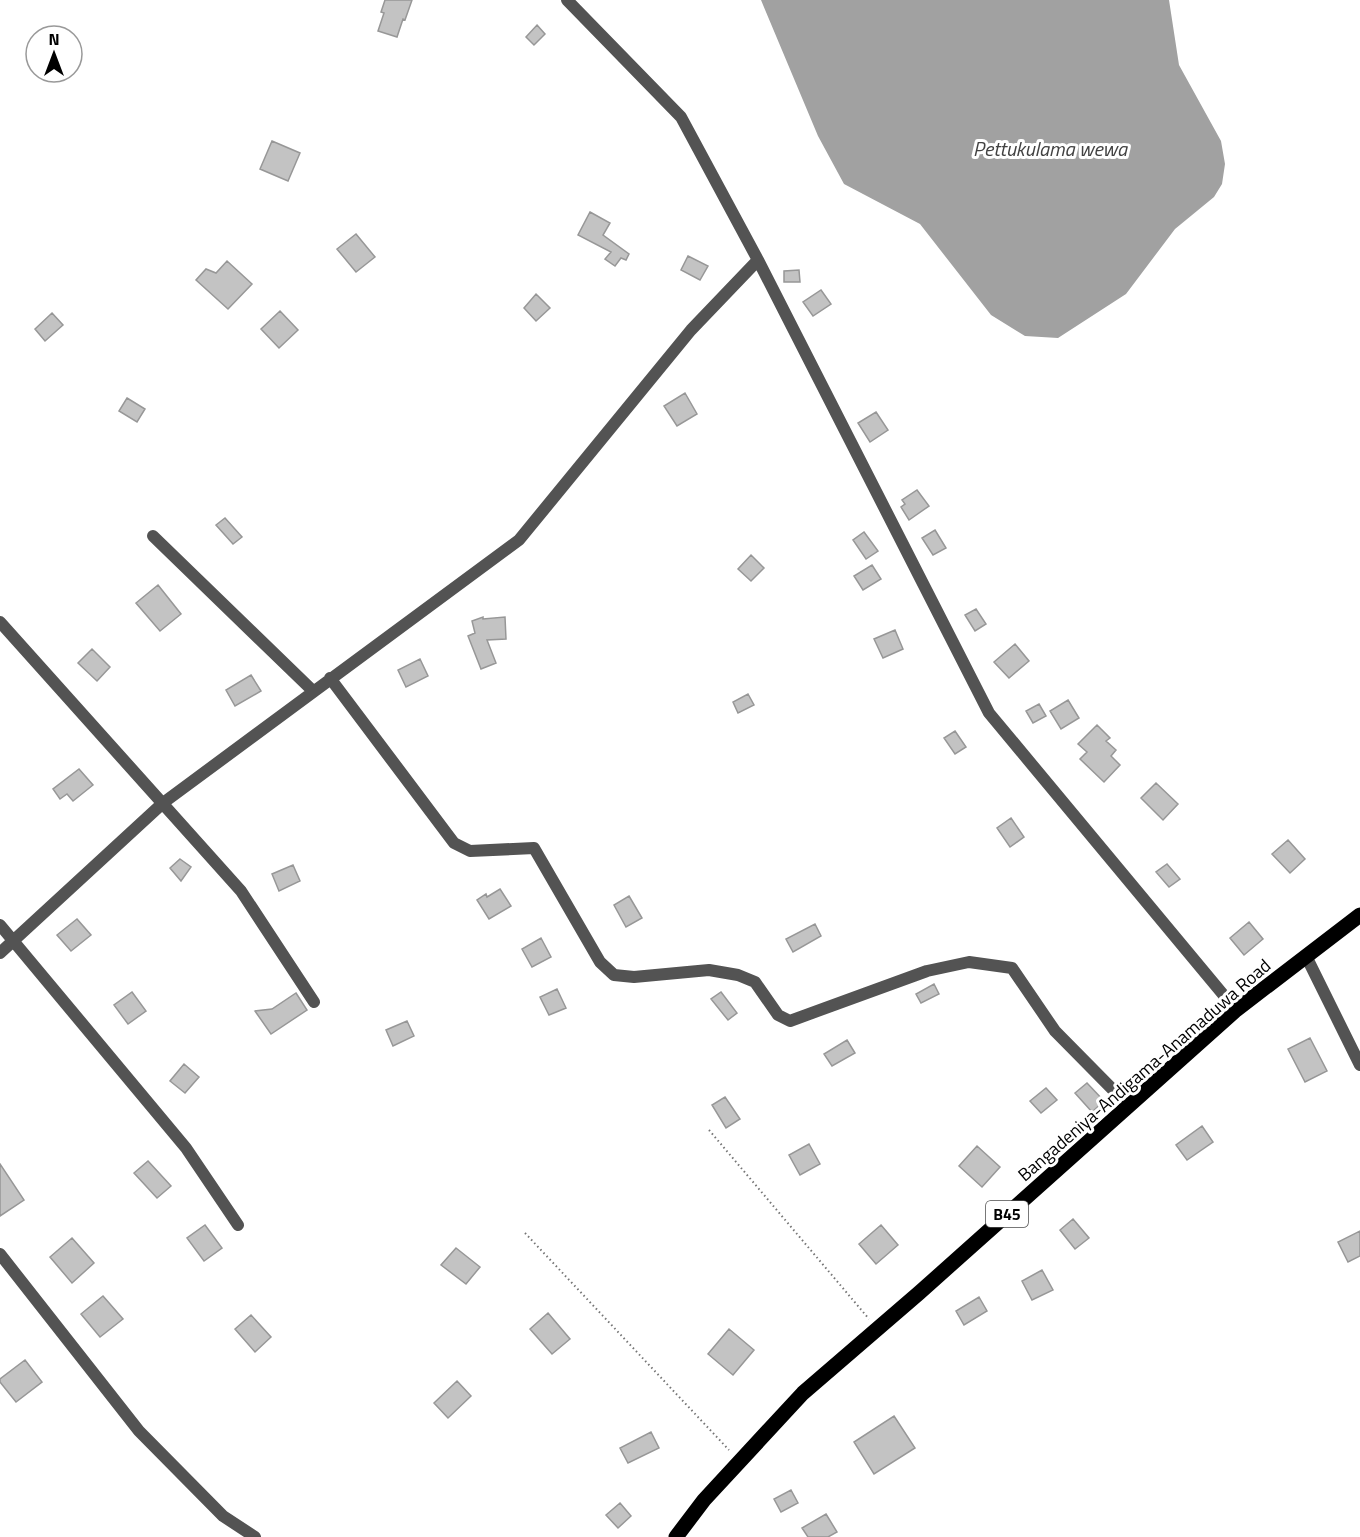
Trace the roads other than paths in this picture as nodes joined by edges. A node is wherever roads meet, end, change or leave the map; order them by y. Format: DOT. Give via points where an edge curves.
graph roads {
  1 [pos="567,0"];
  2 [pos="758,260"];
  3 [pos="153,536"];
  4 [pos="0,622"];
  5 [pos="330,678"];
  6 [pos="313,691"];
  7 [pos="163,803"];
  8 [pos="1360,915"];
  9 [pos="0,925"];
  10 [pos="14,941"];
  11 [pos="0,953"];
  12 [pos="1306,956"];
  13 [pos="314,1002"];
  14 [pos="1236,1010"];
  15 [pos="1360,1065"];
  16 [pos="1129,1106"];
  17 [pos="238,1225"];
  18 [pos="0,1254"];
  19 [pos="255,1537"];
  20 [pos="676,1537"];
  1 -- 2 [label="street" via="681,117"];
  2 -- 5 [label="street" via="691,330 519,540"];
  2 -- 14 [label="street" via="989,713"];
  3 -- 6 [label="street"];
  4 -- 7 [label="street"];
  5 -- 6 [label="street"];
  5 -- 16 [label="street" via="454,843 470,851 534,849 600,962 614,975 634,978 709,970 738,975 755,982 778,1015 790,1021 927,970 969,962 1012,968 1055,1031"];
  6 -- 7 [label="street"];
  7 -- 10 [label="street"];
  7 -- 13 [label="street" via="241,891"];
  8 -- 12 [label="main road, Bangadeniya-Andigama-Anamaduwa Road / B45"];
  9 -- 10 [label="street"];
  10 -- 11 [label="street"];
  10 -- 17 [label="street" via="186,1148"];
  12 -- 14 [label="main road, Bangadeniya-Andigama-Anamaduwa Road / B45"];
  12 -- 15 [label="street"];
  14 -- 16 [label="main road, Bangadeniya-Andigama-Anamaduwa Road / B45"];
  16 -- 20 [label="main road, Bangadeniya-Andigama-Anamaduwa Road / B45" via="803,1393 704,1500"];
  18 -- 19 [label="street" via="139,1431 224,1515"];
}
